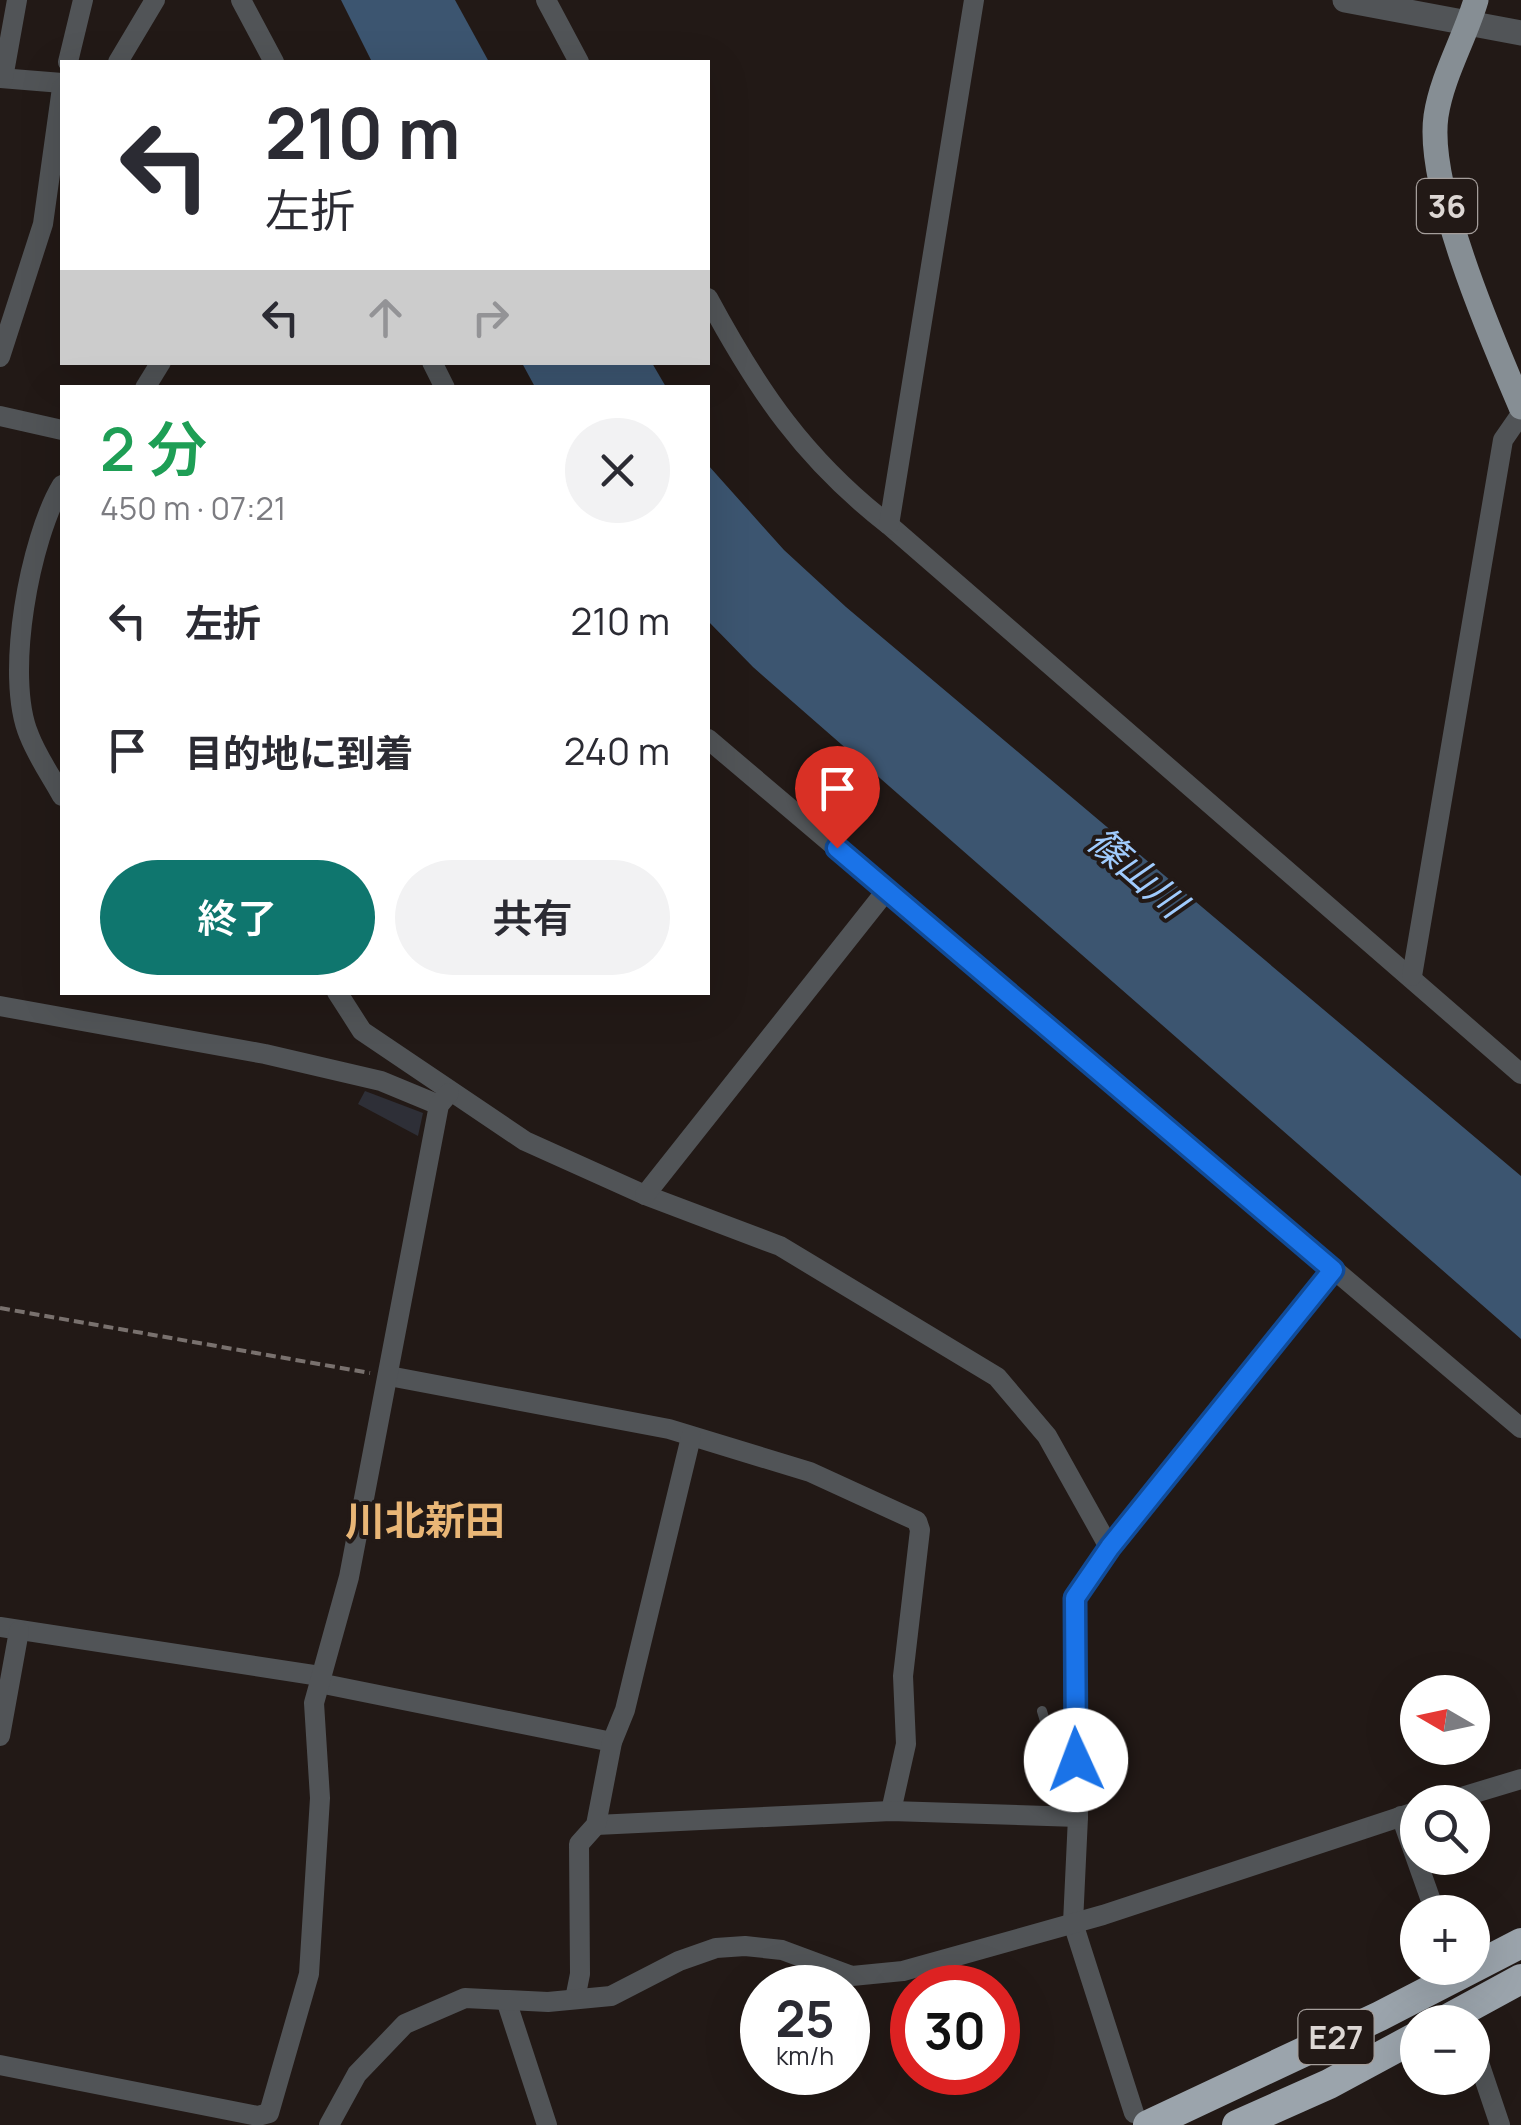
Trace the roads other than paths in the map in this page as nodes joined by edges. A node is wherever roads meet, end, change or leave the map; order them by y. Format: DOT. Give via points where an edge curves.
graph roads {
  1 [pos="17,0"];
  2 [pos="84,0"];
  3 [pos="155,0"];
  4 [pos="241,0"];
  5 [pos="546,0"];
  6 [pos="974,0"];
  7 [pos="1345,0"];
  8 [pos="1473,10"];
  9 [pos="1521,33"];
  10 [pos="69,60"];
  11 [pos="119,60"];
  12 [pos="273,60"];
  13 [pos="579,60"];
  14 [pos="1,78"];
  15 [pos="60,85"];
  16 [pos="60,100"];
  17 [pos="710,302"];
  18 [pos="0,357"];
  19 [pos="1521,411"];
  20 [pos="0,416"];
  21 [pos="60,430"];
  22 [pos="60,491"];
  23 [pos="889,525"];
  24 [pos="710,741"];
  25 [pos="60,792"];
  26 [pos="886,891"];
  27 [pos="1412,976"];
  28 [pos="339,995"];
  29 [pos="0,1006"];
  30 [pos="1521,1074"];
  31 [pos="444,1099"];
  32 [pos="645,1195"];
  33 [pos="1333,1270"];
  34 [pos="389,1376"];
  35 [pos="1521,1428"];
  36 [pos="692,1437"];
  37 [pos="1110,1547"];
  38 [pos="10,1629"];
  39 [pos="319,1680"];
  40 [pos="1042,1711"];
  41 [pos="0,1736"];
  42 [pos="612,1742"];
  43 [pos="1521,1779"];
  44 [pos="1490,1788"];
  45 [pos="1078,1808"];
  46 [pos="891,1811"];
  47 [pos="1400,1816"];
  48 [pos="596,1826"];
  49 [pos="1073,1923"];
  50 [pos="1521,1942"];
  51 [pos="1521,1980"];
  52 [pos="576,1999"];
  53 [pos="506,2000"];
  54 [pos="1474,2005"];
  55 [pos="1400,2046"];
  56 [pos="0,2065"];
  57 [pos="1490,2095"];
  58 [pos="1141,2119"];
  59 [pos="329,2125"];
  60 [pos="547,2125"];
  61 [pos="1237,2125"];
  62 [pos="1500,2125"];
  1 -- 14 [label="street"];
  2 -- 10 [label="street"];
  3 -- 11 [label="street"];
  4 -- 12 [label="street"];
  5 -- 13 [label="street"];
  6 -- 23 [label="street"];
  7 -- 8 [label="street"];
  8 -- 9 [label="street"];
  8 -- 19 [label="main road, 36" via="1436,113 1434,152 1441,192"];
  14 -- 15 [label="street"];
  16 -- 18 [label="street" via="43,224"];
  17 -- 23 [label="street" via="793,437"];
  19 -- 27 [label="street" via="1503,440"];
  20 -- 21 [label="street"];
  22 -- 25 [label="street" via="24,590 20,672 27,732"];
  23 -- 27 [label="street"];
  24 -- 26 [label="street"];
  26 -- 32 [label="street"];
  26 -- 33 [label="street"];
  27 -- 30 [label="street"];
  28 -- 31 [label="street" via="362,1031"];
  29 -- 31 [label="street" via="265,1054"];
  31 -- 32 [label="street"];
  31 -- 34 [label="street"];
  32 -- 37 [label="street" via="780,1246 998,1377 1047,1436"];
  33 -- 35 [label="street"];
  33 -- 37 [label="street"];
  34 -- 36 [label="street"];
  34 -- 39 [label="street" via="350,1577"];
  36 -- 42 [label="street"];
  36 -- 46 [label="street" via="810,1472 918,1521 903,1676 906,1744"];
  37 -- 45 [label="street" via="1075,1598"];
  38 -- 39 [label="street"];
  38 -- 41 [label="street"];
  39 -- 42 [label="street"];
  39 -- 56 [label="street" via="318,1877 309,1974 269,2113"];
  40 -- 45 [label="lane"];
  42 -- 48 [label="street"];
  43 -- 44 [label="street"];
  45 -- 46 [label="street"];
  45 -- 49 [label="street"];
  46 -- 48 [label="street"];
  47 -- 49 [label="street"];
  48 -- 52 [label="street" via="579,1844"];
  49 -- 52 [label="street" via="877,1976 852,1976 782,1950 716,1948 611,1996"];
  49 -- 58 [label="street"];
  50 -- 58 [label="highway, E27" via="1380,2016"];
  51 -- 54 [label="highway"];
  52 -- 53 [label="street"];
  53 -- 59 [label="street" via="466,1998 405,2024 357,2074"];
  53 -- 60 [label="street"];
  55 -- 61 [label="highway, E27"];
  57 -- 62 [label="street"];
}
